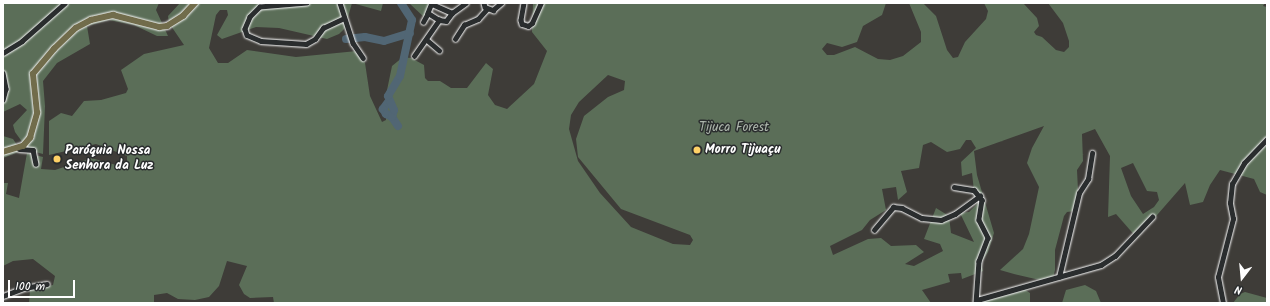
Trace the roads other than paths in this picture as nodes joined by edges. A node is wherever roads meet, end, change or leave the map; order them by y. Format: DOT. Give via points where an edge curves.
graph roads {
  1 [pos="65,3"];
  2 [pos="195,3"];
  3 [pos="307,3"];
  4 [pos="340,3"];
  5 [pos="466,3"];
  6 [pos="484,3"];
  7 [pos="501,3"];
  8 [pos="524,3"];
  9 [pos="541,3"];
  10 [pos="432,4"];
  11 [pos="487,9"];
  12 [pos="428,13"];
  13 [pos="452,13"];
  14 [pos="344,18"];
  15 [pos="439,20"];
  16 [pos="423,22"];
  17 [pos="455,39"];
  18 [pos="427,40"];
  19 [pos="439,50"];
  20 [pos="3,53"];
  21 [pos="414,56"];
  22 [pos="363,58"];
  23 [pos="3,73"];
  24 [pos="3,100"];
  25 [pos="1267,139"];
  26 [pos="13,150"];
  27 [pos="3,152"];
  28 [pos="1092,153"];
  29 [pos="36,164"];
  30 [pos="954,187"];
  31 [pos="980,196"];
  32 [pos="1152,217"];
  33 [pos="874,230"];
  34 [pos="1059,278"];
  35 [pos="47,284"];
  36 [pos="3,296"];
  37 [pos="976,301"];
  38 [pos="1223,303"];
  1 -- 20 [label="street" via="22,41"];
  2 -- 26 [label="main road" via="183,16 167,26 159,27 113,15 91,20 64,38 33,74 37,113 33,132 28,143"];
  3 -- 14 [label="street" via="260,7 250,17 245,29 247,35 261,41 306,44 315,39 323,28"];
  4 -- 14 [label="street"];
  5 -- 13 [label="street"];
  6 -- 11 [label="street"];
  7 -- 11 [label="street" via="496,9"];
  8 -- 9 [label="street" via="521,20 522,24 528,26 532,23"];
  10 -- 12 [label="street"];
  10 -- 13 [label="street"];
  11 -- 17 [label="street" via="478,19 464,25"];
  12 -- 15 [label="street"];
  12 -- 16 [label="street"];
  13 -- 15 [label="street" via="446,21"];
  14 -- 22 [label="street" via="351,40"];
  15 -- 18 [label="street"];
  18 -- 19 [label="street"];
  18 -- 21 [label="street"];
  23 -- 24 [label="street" via="6,89"];
  25 -- 38 [label="street" via="1244,163 1232,184 1230,203 1233,219 1218,277"];
  26 -- 27 [label="main road"];
  26 -- 29 [label="street" via="33,150"];
  28 -- 34 [label="street" via="1088,179 1079,194"];
  30 -- 31 [label="street" via="974,190"];
  31 -- 33 [label="street" via="955,214 941,220 922,218 902,208 893,207"];
  31 -- 37 [label="street" via="980,223 988,238 979,261"];
  32 -- 34 [label="street" via="1109,261"];
  34 -- 37 [label="street"];
  35 -- 36 [label="street" via="24,288"];
}
